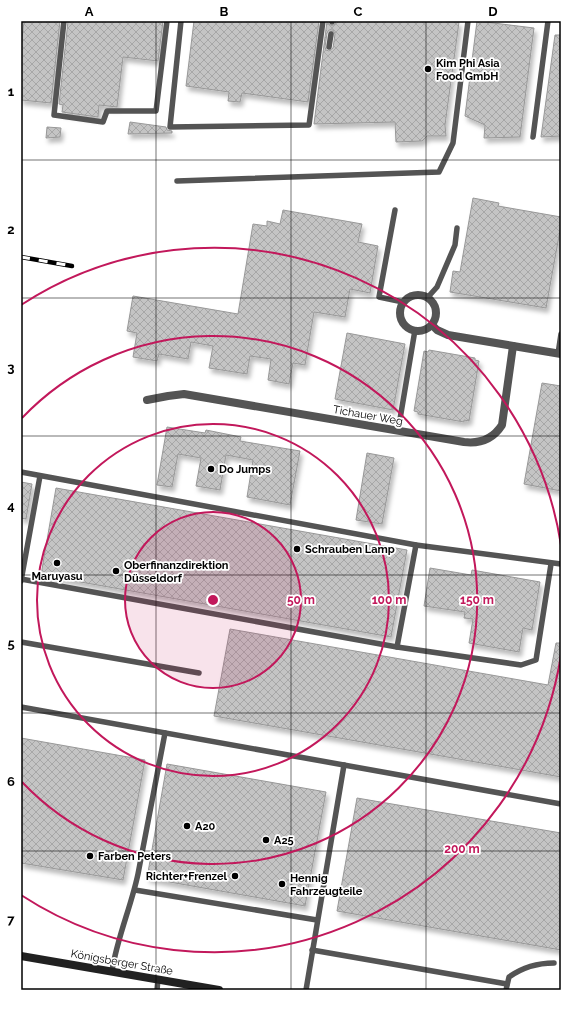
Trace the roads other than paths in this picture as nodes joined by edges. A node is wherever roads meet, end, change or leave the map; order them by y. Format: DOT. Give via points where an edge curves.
graph roads {
  1 [pos="64,21"];
  2 [pos="167,21"];
  3 [pos="181,21"];
  4 [pos="323,21"];
  5 [pos="468,21"];
  6 [pos="548,21"];
  7 [pos="331,34"];
  8 [pos="329,47"];
  9 [pos="533,137"];
  10 [pos="177,182"];
  11 [pos="395,210"];
  12 [pos="457,228"];
  13 [pos="428,297"];
  14 [pos="403,302"];
  15 [pos="432,325"];
  16 [pos="415,330"];
  17 [pos="561,334"];
  18 [pos="513,346"];
  19 [pos="559,354"];
  20 [pos="147,400"];
  21 [pos="398,431"];
  22 [pos="21,472"];
  23 [pos="40,476"];
  24 [pos="416,545"];
  25 [pos="551,564"];
  26 [pos="561,564"];
  27 [pos="21,580"];
  28 [pos="21,642"];
  29 [pos="397,647"];
  30 [pos="199,673"];
  31 [pos="21,707"];
  32 [pos="165,733"];
  33 [pos="344,765"];
  34 [pos="561,804"];
  35 [pos="135,890"];
  36 [pos="316,920"];
  37 [pos="312,950"];
  38 [pos="21,956"];
  39 [pos="554,962"];
  40 [pos="112,971"];
  41 [pos="158,979"];
  42 [pos="507,987"];
  43 [pos="208,989"];
  44 [pos="157,990"];
  45 [pos="219,990"];
  46 [pos="306,990"];
  1 -- 2 [label="lane" via="54,115 103,122 107,111 156,111"];
  3 -- 4 [label="lane" via="170,127 309,124"];
  5 -- 10 [label="lane" via="453,143 439,172"];
  6 -- 9 [label="lane"];
  7 -- 8 [label="lane"];
  11 -- 14 [label="lane" via="379,297"];
  12 -- 13 [label="lane" via="455,244 437,287"];
  13 -- 14 [label="street" via="413,295"];
  13 -- 15 [label="street" via="436,310 436,318"];
  14 -- 16 [label="street" via="401,318 408,327"];
  15 -- 16 [label="street"];
  15 -- 18 [label="street" via="448,335"];
  16 -- 21 [label="lane"];
  17 -- 19 [label="lane"];
  18 -- 19 [label="street"];
  18 -- 21 [label="street, Tichauer Weg" via="502,425 497,432 481,442 471,443"];
  20 -- 21 [label="street, Tichauer Weg" via="184,394"];
  22 -- 23 [label="lane"];
  23 -- 24 [label="lane"];
  23 -- 27 [label="lane"];
  24 -- 25 [label="lane"];
  24 -- 29 [label="lane"];
  25 -- 26 [label="lane"];
  25 -- 29 [label="lane" via="536,660 521,665"];
  27 -- 29 [label="lane"];
  28 -- 30 [label="lane"];
  31 -- 32 [label="lane"];
  32 -- 33 [label="lane"];
  32 -- 35 [label="lane"];
  33 -- 34 [label="lane"];
  33 -- 36 [label="lane"];
  35 -- 36 [label="lane"];
  35 -- 40 [label="lane" via="114,955"];
  36 -- 37 [label="lane"];
  37 -- 42 [label="lane"];
  37 -- 46 [label="lane"];
  38 -- 40 [label="main road, Königsberger Straße"];
  39 -- 42 [label="lane" via="519,970 510,977"];
  40 -- 41 [label="main road, Königsberger Straße"];
  41 -- 43 [label="main road, Königsberger Straße"];
  41 -- 44 [label="lane"];
  43 -- 45 [label="main road, Königsberger Straße"];
}
